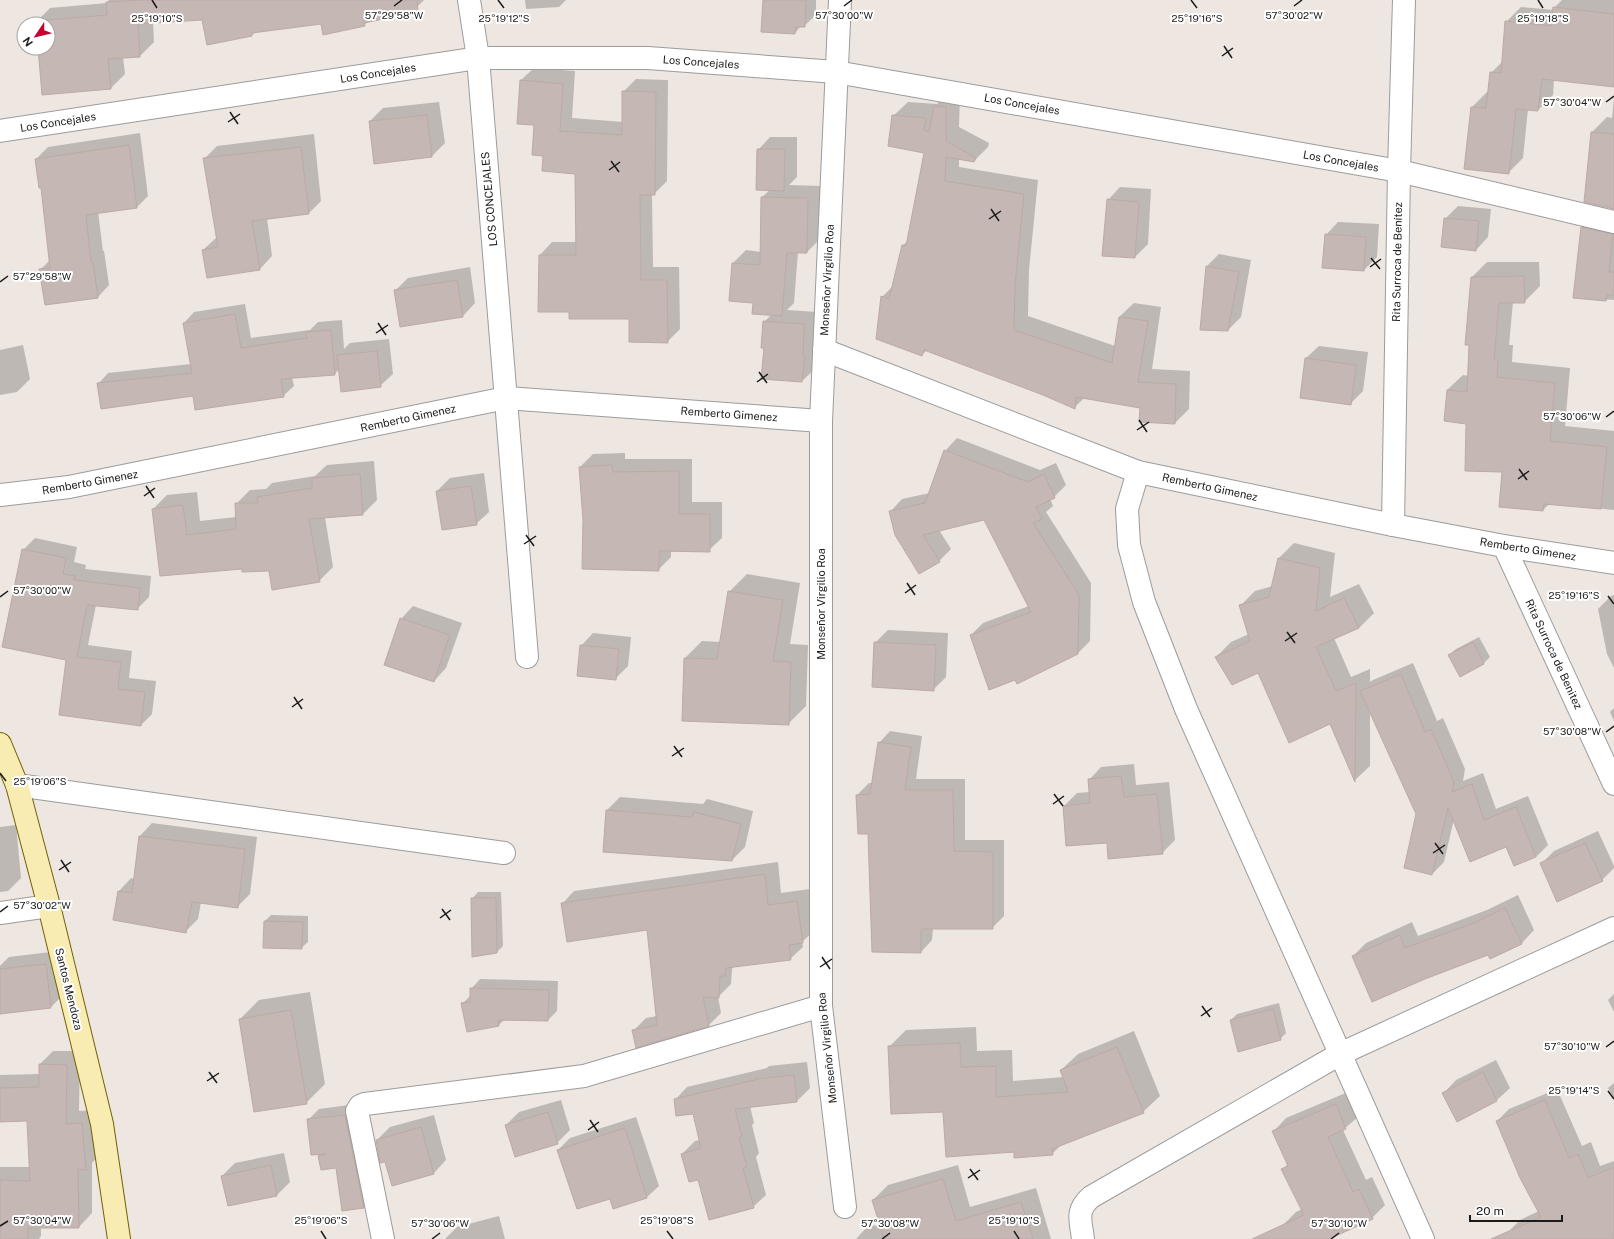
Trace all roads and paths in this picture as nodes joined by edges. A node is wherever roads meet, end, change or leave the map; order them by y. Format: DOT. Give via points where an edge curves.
graph roads {
  1 [pos="469,0"];
  2 [pos="840,0"];
  3 [pos="1404,0"];
  4 [pos="478,58"];
  5 [pos="836,72"];
  6 [pos="0,131"];
  7 [pos="1399,171"];
  8 [pos="1614,222"];
  9 [pos="824,350"];
  10 [pos="506,398"];
  11 [pos="821,420"];
  12 [pos="1138,472"];
  13 [pos="0,495"];
  14 [pos="1393,525"];
  15 [pos="1504,546"];
  16 [pos="1614,563"];
  17 [pos="527,657"];
  18 [pos="0,744"];
  19 [pos="1614,784"];
  20 [pos="16,785"];
  21 [pos="504,853"];
  22 [pos="49,906"];
  23 [pos="0,913"];
  24 [pos="1614,928"];
  25 [pos="821,1006"];
  26 [pos="1340,1054"];
  27 [pos="845,1207"];
  28 [pos="118,1239"];
  29 [pos="383,1239"];
  30 [pos="1083,1239"];
  31 [pos="1423,1239"];
  1 -- 4 [label="street, LOS CONCEJALES"];
  2 -- 5 [label="street, Monseñor Virgilio Roa"];
  3 -- 7 [label="street, Rita Surroca de Benítez"];
  4 -- 5 [label="street, Los Concejales" via="648,58"];
  4 -- 6 [label="street, Los Concejales"];
  4 -- 10 [label="street, LOS CONCEJALES"];
  5 -- 7 [label="street, Los Concejales"];
  5 -- 9 [label="street, Monseñor Virgilio Roa"];
  7 -- 8 [label="street, Los Concejales"];
  7 -- 14 [label="street, Rita Surroca de Benítez"];
  9 -- 11 [label="street, Monseñor Virgilio Roa"];
  9 -- 12 [label="street, Remberto Gimenez"];
  10 -- 11 [label="street, Remberto Gimenez"];
  10 -- 13 [label="street, Remberto Gimenez" via="69,488"];
  10 -- 17 [label="street, LOS CONCEJALES"];
  11 -- 25 [label="street, Monseñor Virgilio Roa"];
  12 -- 14 [label="street, Remberto Gimenez"];
  12 -- 26 [label="street" via="1127,509 1129,545 1144,602 1186,709"];
  14 -- 15 [label="street, Remberto Gimenez"];
  15 -- 16 [label="street, Remberto Gimenez"];
  15 -- 19 [label="street, Rita Surroca de Benitez"];
  18 -- 20 [label="street, Santos Mendoza"];
  20 -- 21 [label="street"];
  20 -- 22 [label="street, Santos Mendoza"];
  22 -- 23 [label="street"];
  22 -- 28 [label="street, Santos Mendoza" via="102,1124"];
  24 -- 26 [label="street"];
  25 -- 27 [label="street, Monseñor Virgilio Roa"];
  25 -- 29 [label="street" via="584,1076 360,1106 357,1111"];
  26 -- 30 [label="street" via="1091,1197 1083,1204 1080,1213"];
  26 -- 31 [label="street"];
}
